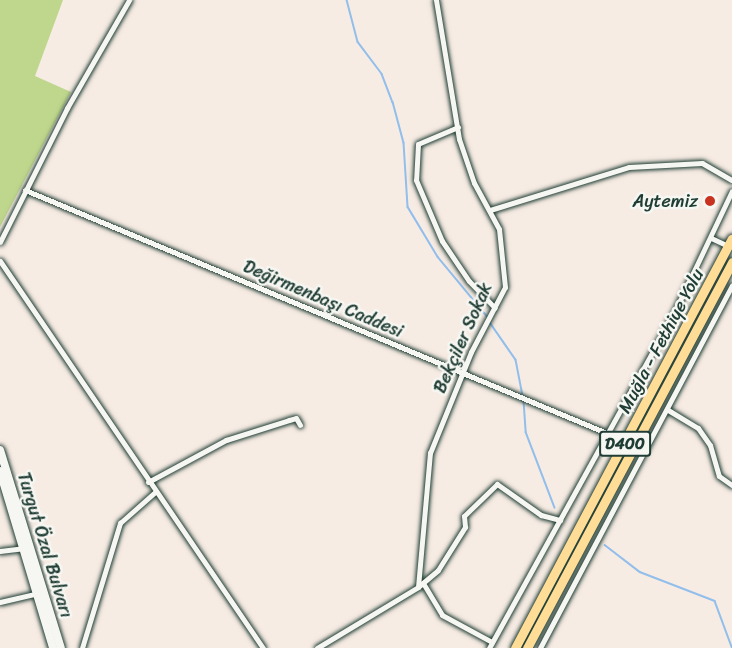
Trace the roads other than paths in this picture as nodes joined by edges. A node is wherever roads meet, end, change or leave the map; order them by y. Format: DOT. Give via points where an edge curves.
graph roads {
  1 [pos="129,0"];
  2 [pos="436,0"];
  3 [pos="458,127"];
  4 [pos="732,180"];
  5 [pos="25,190"];
  6 [pos="732,191"];
  7 [pos="490,210"];
  8 [pos="711,238"];
  9 [pos="0,242"];
  10 [pos="730,243"];
  11 [pos="0,261"];
  12 [pos="732,262"];
  13 [pos="732,286"];
  14 [pos="495,308"];
  15 [pos="709,308"];
  16 [pos="717,317"];
  17 [pos="684,357"];
  18 [pos="696,357"];
  19 [pos="462,376"];
  20 [pos="668,410"];
  21 [pos="300,425"];
  22 [pos="609,434"];
  23 [pos="0,450"];
  24 [pos="0,471"];
  25 [pos="148,482"];
  26 [pos="732,485"];
  27 [pos="155,492"];
  28 [pos="3,493"];
  29 [pos="604,504"];
  30 [pos="615,509"];
  31 [pos="560,520"];
  32 [pos="23,548"];
  33 [pos="0,551"];
  34 [pos="420,585"];
  35 [pos="36,594"];
  36 [pos="0,602"];
  37 [pos="492,642"];
  38 [pos="53,648"];
  39 [pos="61,648"];
  40 [pos="82,648"];
  41 [pos="263,648"];
  42 [pos="317,648"];
  43 [pos="489,648"];
  44 [pos="515,648"];
  45 [pos="527,648"];
  46 [pos="540,648"];
  1 -- 5 [label="street"];
  2 -- 3 [label="street, Bekçiler Sokak"];
  3 -- 7 [label="street, Bekçiler Sokak" via="474,183"];
  3 -- 14 [label="street" via="418,144 416,180 442,241 469,281"];
  4 -- 7 [label="street" via="702,163 629,166"];
  5 -- 9 [label="street"];
  5 -- 19 [label="street, Değirmenbaşı Caddesi"];
  6 -- 8 [label="street"];
  7 -- 14 [label="street, Bekçiler Sokak" via="499,229 505,287"];
  8 -- 10 [label="street"];
  8 -- 22 [label="street"];
  10 -- 44 [label="highway, Muğla - Fethiye Yolu / D400"];
  11 -- 25 [label="street"];
  12 -- 15 [label="highway, Muğla - Fethiye Yolu / D400"];
  13 -- 16 [label="street"];
  14 -- 19 [label="street, Bekçiler Sokak"];
  15 -- 16 [label="street"];
  15 -- 17 [label="highway, Muğla - Fethiye Yolu / D400"];
  16 -- 18 [label="street"];
  17 -- 18 [label="street"];
  17 -- 29 [label="highway, Muğla - Fethiye Yolu / D400"];
  18 -- 20 [label="street"];
  19 -- 22 [label="street, Değirmenbaşı Caddesi" via="517,393"];
  19 -- 34 [label="street, Bekçiler Sokak" via="430,453"];
  20 -- 26 [label="street" via="698,428 710,445 719,476"];
  20 -- 30 [label="street"];
  21 -- 25 [label="street" via="296,418 226,440"];
  22 -- 31 [label="street"];
  23 -- 39 [label="main road, Turgut Özal Bulvarı"];
  24 -- 28 [label="main road"];
  25 -- 27 [label="street"];
  27 -- 40 [label="street" via="120,523"];
  27 -- 41 [label="street"];
  28 -- 32 [label="main road"];
  29 -- 30 [label="street"];
  29 -- 45 [label="highway, Muğla - Fethiye Yolu / D400"];
  30 -- 46 [label="street"];
  31 -- 34 [label="street" via="541,515 497,484 464,516 465,526 438,570"];
  31 -- 37 [label="street"];
  32 -- 33 [label="street"];
  32 -- 35 [label="main road"];
  34 -- 37 [label="street" via="441,615"];
  34 -- 42 [label="street"];
  35 -- 36 [label="street"];
  35 -- 38 [label="main road"];
  37 -- 43 [label="street"];
}
